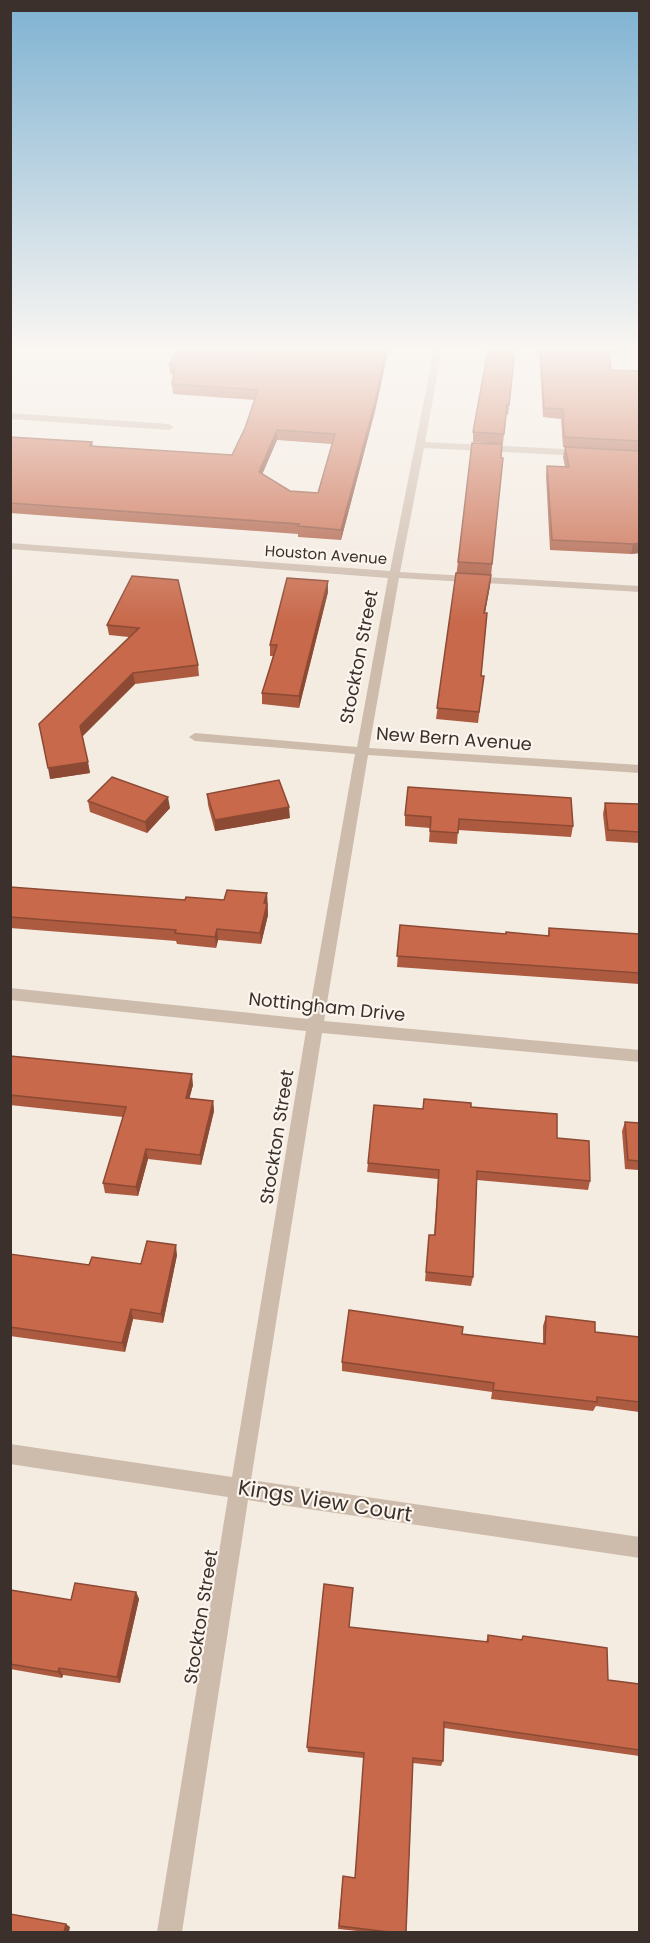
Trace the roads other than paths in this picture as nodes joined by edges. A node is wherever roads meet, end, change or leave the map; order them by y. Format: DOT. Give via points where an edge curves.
graph roads {
  1 [pos="420,441"];
  2 [pos="419,445"];
  3 [pos="593,454"];
  4 [pos="10,546"];
  5 [pos="395,575"];
  6 [pos="639,589"];
  7 [pos="195,737"];
  8 [pos="361,751"];
  9 [pos="639,769"];
  10 [pos="10,994"];
  11 [pos="314,1026"];
  12 [pos="639,1056"];
  13 [pos="10,1454"];
  14 [pos="241,1488"];
  15 [pos="639,1548"];
  16 [pos="170,1932"];
  1 -- 2 [label="street, Stockton Street"];
  2 -- 3 [label="street"];
  2 -- 5 [label="street, Stockton Street"];
  4 -- 5 [label="street, Houston Avenue"];
  5 -- 6 [label="street, Houston Avenue"];
  5 -- 8 [label="street, Stockton Street"];
  7 -- 8 [label="street, New Bern Avenue"];
  8 -- 9 [label="street, New Bern Avenue"];
  8 -- 11 [label="street, Stockton Street"];
  10 -- 11 [label="street, Nottingham Drive"];
  11 -- 12 [label="street, Nottingham Drive"];
  11 -- 14 [label="street, Stockton Street"];
  13 -- 14 [label="street, Kings View Court"];
  14 -- 15 [label="street, Kings View Court"];
  14 -- 16 [label="street, Stockton Street"];
}
